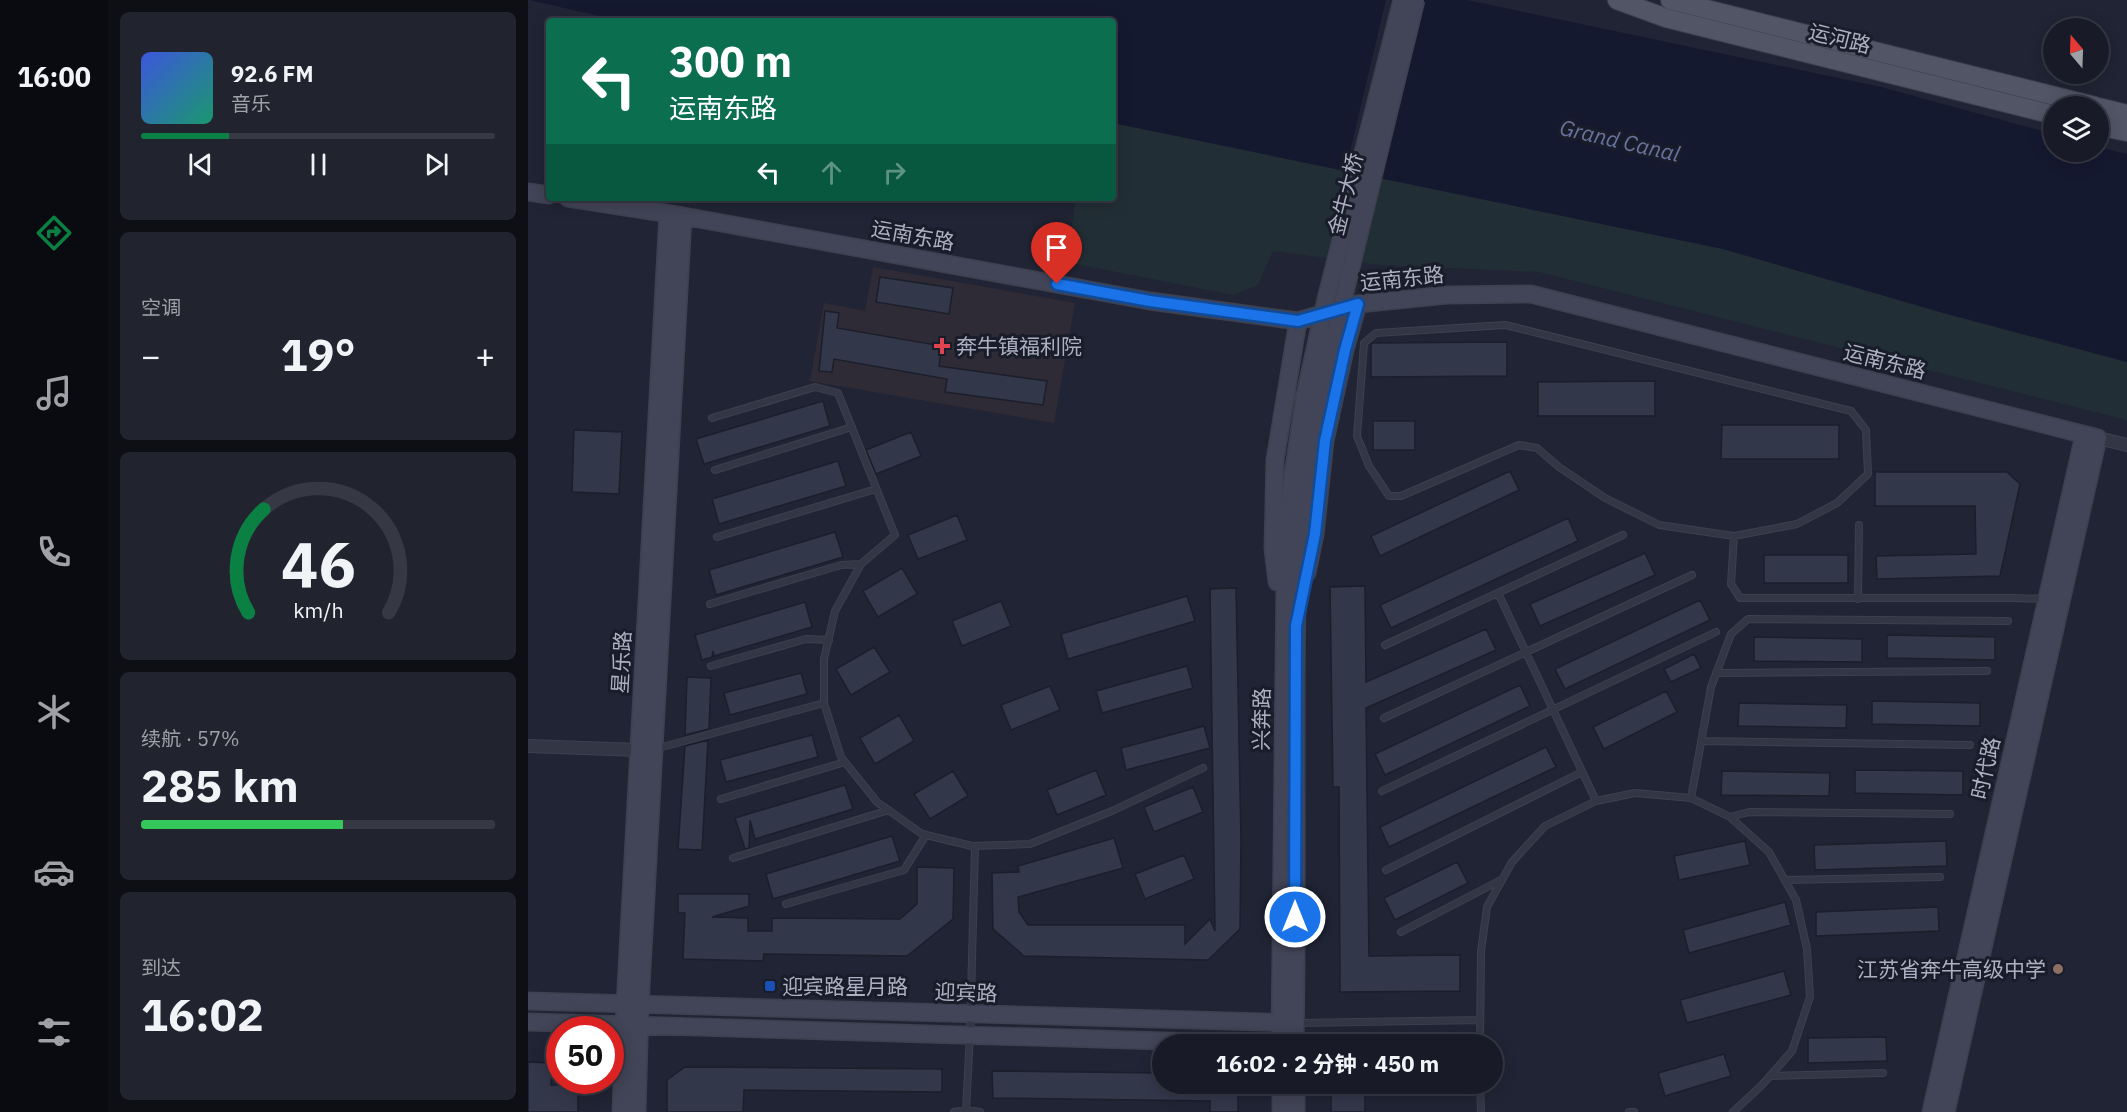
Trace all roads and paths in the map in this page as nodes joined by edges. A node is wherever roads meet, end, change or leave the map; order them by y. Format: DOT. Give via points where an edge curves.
graph roads {
  1 [pos="1402,0"];
  2 [pos="1416,0"];
  3 [pos="1617,0"];
  4 [pos="1670,0"];
  5 [pos="2053,96"];
  6 [pos="2109,110"];
  7 [pos="2043,112"];
  8 [pos="2127,114"];
  9 [pos="2109,128"];
  10 [pos="2127,132"];
  11 [pos="528,192"];
  12 [pos="546,195"];
  13 [pos="587,201"];
  14 [pos="675,215"];
  15 [pos="1358,304"];
  16 [pos="1298,321"];
  17 [pos="1312,397"];
  18 [pos="712,418"];
  19 [pos="852,427"];
  20 [pos="2091,437"];
  21 [pos="2127,445"];
  22 [pos="714,470"];
  23 [pos="876,489"];
  24 [pos="1859,525"];
  25 [pos="1623,535"];
  26 [pos="1734,536"];
  27 [pos="717,537"];
  28 [pos="861,564"];
  29 [pos="1692,575"];
  30 [pos="1498,593"];
  31 [pos="1858,599"];
  32 [pos="2047,599"];
  33 [pos="710,604"];
  34 [pos="2008,621"];
  35 [pos="1290,627"];
  36 [pos="1716,632"];
  37 [pos="829,640"];
  38 [pos="1385,645"];
  39 [pos="1526,652"];
  40 [pos="711,666"];
  41 [pos="1987,671"];
  42 [pos="1716,673"];
  43 [pos="825,703"];
  44 [pos="1552,710"];
  45 [pos="1384,718"];
  46 [pos="1701,741"];
  47 [pos="1970,745"];
  48 [pos="528,746"];
  49 [pos="646,749"];
  50 [pos="845,762"];
  51 [pos="1203,768"];
  52 [pos="1582,772"];
  53 [pos="1382,791"];
  54 [pos="1691,798"];
  55 [pos="721,799"];
  56 [pos="1596,801"];
  57 [pos="889,810"];
  58 [pos="1950,814"];
  59 [pos="1730,817"];
  60 [pos="926,835"];
  61 [pos="975,846"];
  62 [pos="733,858"];
  63 [pos="1386,870"];
  64 [pos="1940,877"];
  65 [pos="1502,879"];
  66 [pos="1785,880"];
  67 [pos="786,904"];
  68 [pos="1401,932"];
  69 [pos="528,1001"];
  70 [pos="633,1005"];
  71 [pos="971,1014"];
  72 [pos="1480,1020"];
  73 [pos="528,1022"];
  74 [pos="1288,1023"];
  75 [pos="632,1025"];
  76 [pos="1284,1034"];
  77 [pos="1292,1034"];
  78 [pos="1480,1034"];
  79 [pos="970,1035"];
  80 [pos="1152,1041"];
  81 [pos="1883,1072"];
  82 [pos="1770,1076"];
  83 [pos="1281,1094"];
  84 [pos="1296,1094"];
  85 [pos="1480,1094"];
  86 [pos="966,1110"];
  87 [pos="621,1112"];
  88 [pos="637,1112"];
  89 [pos="954,1112"];
  90 [pos="980,1112"];
  91 [pos="1281,1112"];
  92 [pos="1296,1112"];
  93 [pos="1480,1112"];
  94 [pos="1629,1112"];
  95 [pos="1635,1112"];
  96 [pos="1732,1112"];
  97 [pos="1931,1112"];
  98 [pos="1946,1112"];
  1 -- 17 [label="street, 金牛大桥, bridge" via="1326,299"];
  2 -- 17 [label="street, 金牛大桥, bridge"];
  3 -- 7 [label="main road, 运河路" via="1666,18"];
  4 -- 5 [label="main road, 运河路"];
  6 -- 8 [label="main road, 运河路"];
  9 -- 10 [label="main road"];
  11 -- 12 [label="street"];
  13 -- 14 [label="street, 运南东路"];
  14 -- 16 [label="street, 运南东路" via="1150,301"];
  14 -- 49 [label="street, 星乐路"];
  15 -- 16 [label="street, 运南东路"];
  15 -- 20 [label="street, 运南东路" via="1447,295 1531,294"];
  15 -- 35 [label="street" via="1325,441 1315,534"];
  16 -- 35 [label="street" via="1275,460 1273,548 1278,594"];
  17 -- 35 [label="street" via="1291,488"];
  18 -- 19 [label="lane" via="815,387 838,393"];
  19 -- 22 [label="lane"];
  19 -- 23 [label="lane"];
  20 -- 21 [label="street, 运南东路"];
  20 -- 32 [label="street, 时代路"];
  20 -- 98 [label="street, 时代路"];
  23 -- 27 [label="lane"];
  23 -- 28 [label="lane" via="895,535"];
  24 -- 31 [label="lane"];
  25 -- 30 [label="lane"];
  26 -- 26 [label="lane" via="1659,525 1605,498 1537,448 1519,445 1401,496 1389,496 1369,466 1357,436 1364,343 1376,333 1505,325 1851,411 1866,430 1868,474 1837,503 1797,524"];
  26 -- 31 [label="lane" via="1731,584 1740,598"];
  28 -- 33 [label="lane" via="841,565"];
  28 -- 37 [label="lane" via="835,611"];
  29 -- 39 [label="lane"];
  30 -- 38 [label="lane"];
  30 -- 39 [label="lane"];
  31 -- 32 [label="lane"];
  32 -- 97 [label="street, 时代路"];
  34 -- 42 [label="lane" via="1748,619 1731,634"];
  35 -- 74 [label="street"];
  36 -- 44 [label="lane"];
  37 -- 40 [label="lane" via="806,639"];
  37 -- 43 [label="lane" via="824,659"];
  39 -- 44 [label="lane"];
  39 -- 45 [label="lane"];
  41 -- 42 [label="lane"];
  42 -- 46 [label="lane"];
  43 -- 49 [label="lane"];
  43 -- 50 [label="lane"];
  44 -- 52 [label="lane"];
  44 -- 53 [label="lane"];
  46 -- 47 [label="lane"];
  46 -- 54 [label="lane"];
  48 -- 49 [label="street"];
  49 -- 70 [label="street, 星乐路"];
  50 -- 55 [label="lane"];
  50 -- 57 [label="lane" via="877,802"];
  51 -- 61 [label="lane" via="1029,844"];
  52 -- 56 [label="lane"];
  52 -- 63 [label="lane"];
  54 -- 56 [label="lane" via="1635,793"];
  54 -- 59 [label="lane"];
  56 -- 65 [label="lane" via="1545,825"];
  57 -- 60 [label="lane"];
  57 -- 62 [label="lane"];
  58 -- 59 [label="lane" via="1749,812"];
  59 -- 66 [label="lane" via="1769,852"];
  60 -- 61 [label="lane"];
  60 -- 67 [label="lane" via="904,870"];
  61 -- 71 [label="lane"];
  64 -- 66 [label="lane"];
  65 -- 68 [label="lane"];
  65 -- 72 [label="lane" via="1487,906 1480,951"];
  66 -- 82 [label="lane" via="1796,900 1803,930 1810,997 1792,1051"];
  69 -- 70 [label="street, 迎宾路"];
  70 -- 71 [label="street, 迎宾路"];
  70 -- 75 [label="street, 星乐路"];
  71 -- 74 [label="street, 迎宾路"];
  71 -- 79 [label="lane"];
  72 -- 74 [label="lane"];
  72 -- 78 [label="lane"];
  73 -- 75 [label="street, 迎宾路"];
  74 -- 76 [label="street"];
  74 -- 77 [label="street"];
  75 -- 79 [label="street, 迎宾路"];
  75 -- 87 [label="street, 星乐路"];
  75 -- 88 [label="street, 星乐路"];
  79 -- 80 [label="street, 迎宾路"];
  79 -- 86 [label="lane"];
  81 -- 82 [label="lane"];
  82 -- 96 [label="lane"];
  83 -- 91 [label="street"];
  84 -- 92 [label="street"];
  85 -- 93 [label="lane"];
  86 -- 89 [label="lane"];
  86 -- 90 [label="lane"];
  94 -- 95 [label="lane"];
}
